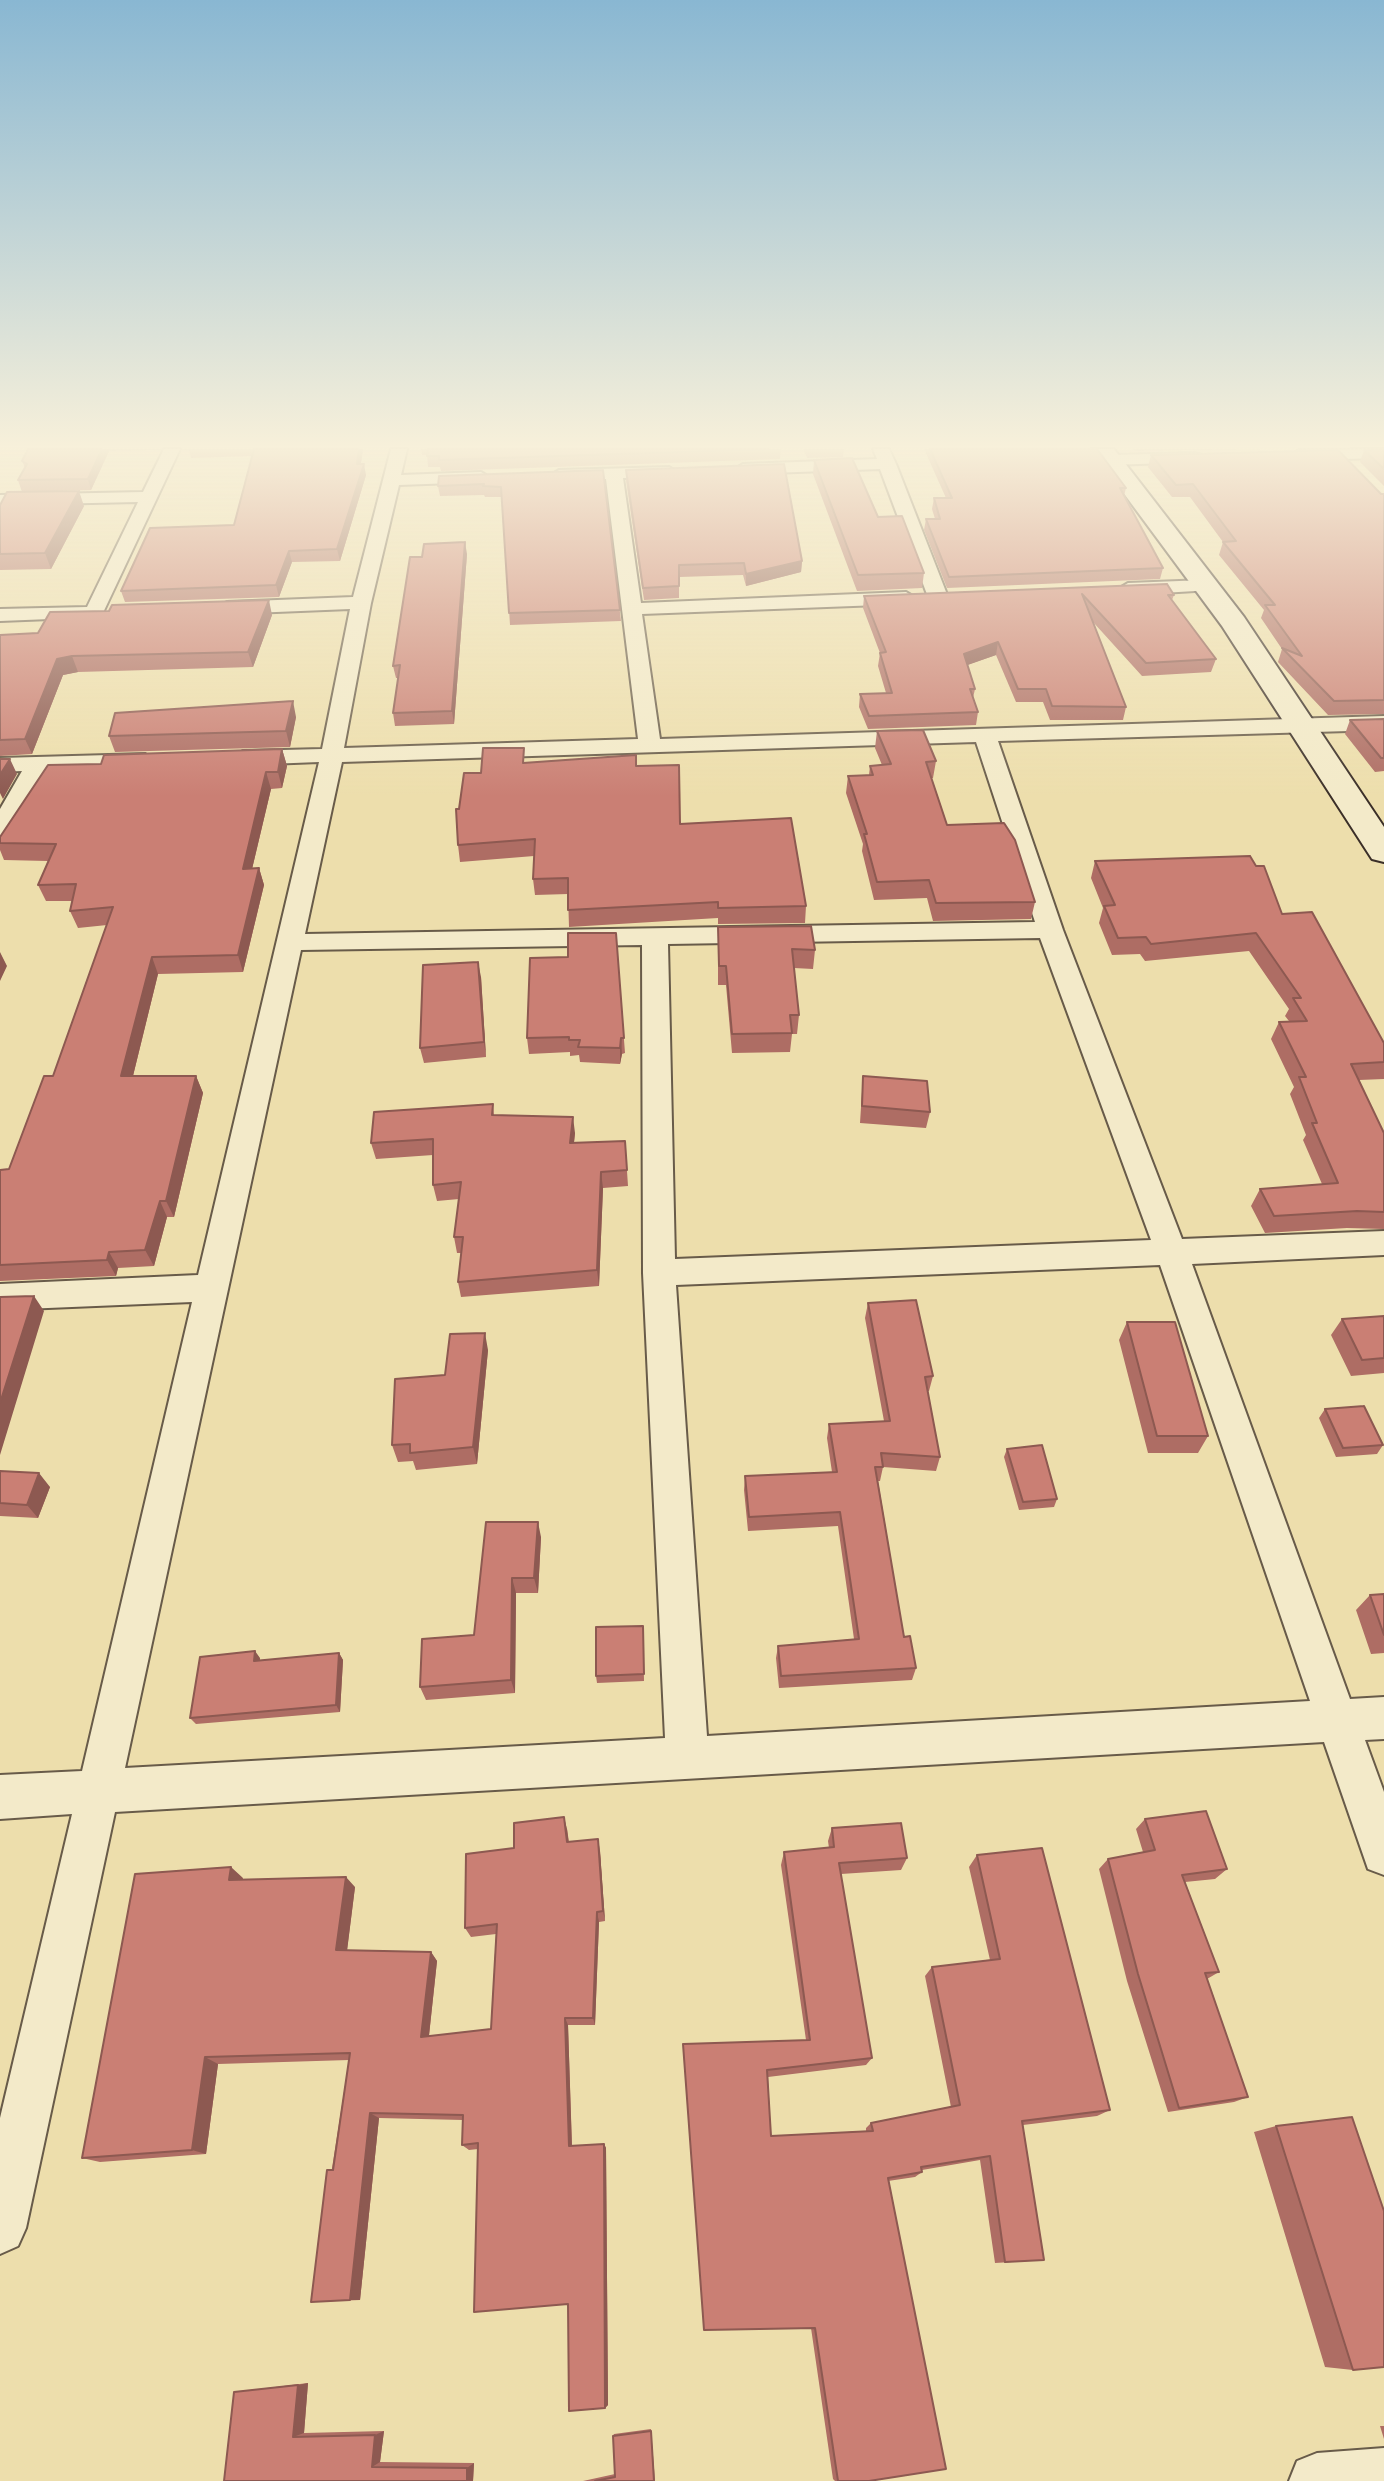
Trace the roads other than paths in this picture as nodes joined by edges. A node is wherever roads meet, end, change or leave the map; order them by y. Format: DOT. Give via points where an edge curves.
graph roads {
  1 [pos="122,565"];
  2 [pos="371,565"];
  3 [pos="627,565"];
  4 [pos="932,565"];
  5 [pos="1189,565"];
  6 [pos="1205,586"];
  7 [pos="1111,590"];
  8 [pos="361,603"];
  9 [pos="204,609"];
  10 [pos="633,609"];
  11 [pos="0,615"];
  12 [pos="1384,723"];
  13 [pos="1301,726"];
  14 [pos="985,735"];
  15 [pos="650,745"];
  16 [pos="332,755"];
  17 [pos="224,758"];
  18 [pos="162,760"];
  19 [pos="38,764"];
  20 [pos="0,765"];
  21 [pos="0,829"];
  22 [pos="1384,852"];
  23 [pos="1050,930"];
  24 [pos="655,936"];
  25 [pos="290,942"];
  26 [pos="1384,1243"];
  27 [pos="1171,1251"];
  28 [pos="659,1273"];
  29 [pos="212,1288"];
  30 [pos="0,1297"];
  31 [pos="1384,1718"];
  32 [pos="1335,1721"];
  33 [pos="687,1758"];
  34 [pos="97,1791"];
  35 [pos="0,1797"];
  36 [pos="1384,1853"];
  37 [pos="0,2228"];
  38 [pos="1384,2476"];
  39 [pos="1317,2481"];
  1 -- 11 [label="street" via="102,612"];
  2 -- 8 [label="street"];
  3 -- 10 [label="street"];
  4 -- 10 [label="street" via="946,597"];
  5 -- 6 [label="street"];
  6 -- 7 [label="street"];
  6 -- 13 [label="street"];
  8 -- 9 [label="street"];
  8 -- 16 [label="street"];
  10 -- 15 [label="street"];
  12 -- 13 [label="street"];
  13 -- 14 [label="street"];
  13 -- 22 [label="street"];
  14 -- 15 [label="street"];
  14 -- 23 [label="street"];
  15 -- 16 [label="street"];
  16 -- 17 [label="street"];
  16 -- 25 [label="street"];
  18 -- 19 [label="street"];
  19 -- 20 [label="street"];
  19 -- 21 [label="street"];
  23 -- 24 [label="street"];
  23 -- 27 [label="street"];
  24 -- 25 [label="street"];
  24 -- 28 [label="street"];
  25 -- 29 [label="street"];
  26 -- 27 [label="street"];
  27 -- 28 [label="street"];
  27 -- 32 [label="street"];
  28 -- 33 [label="street"];
  29 -- 30 [label="street"];
  29 -- 34 [label="street"];
  31 -- 32 [label="street"];
  32 -- 33 [label="street"];
  32 -- 36 [label="street"];
  33 -- 34 [label="street"];
  34 -- 35 [label="street"];
  34 -- 37 [label="street"];
  38 -- 39 [label="street"];
}
